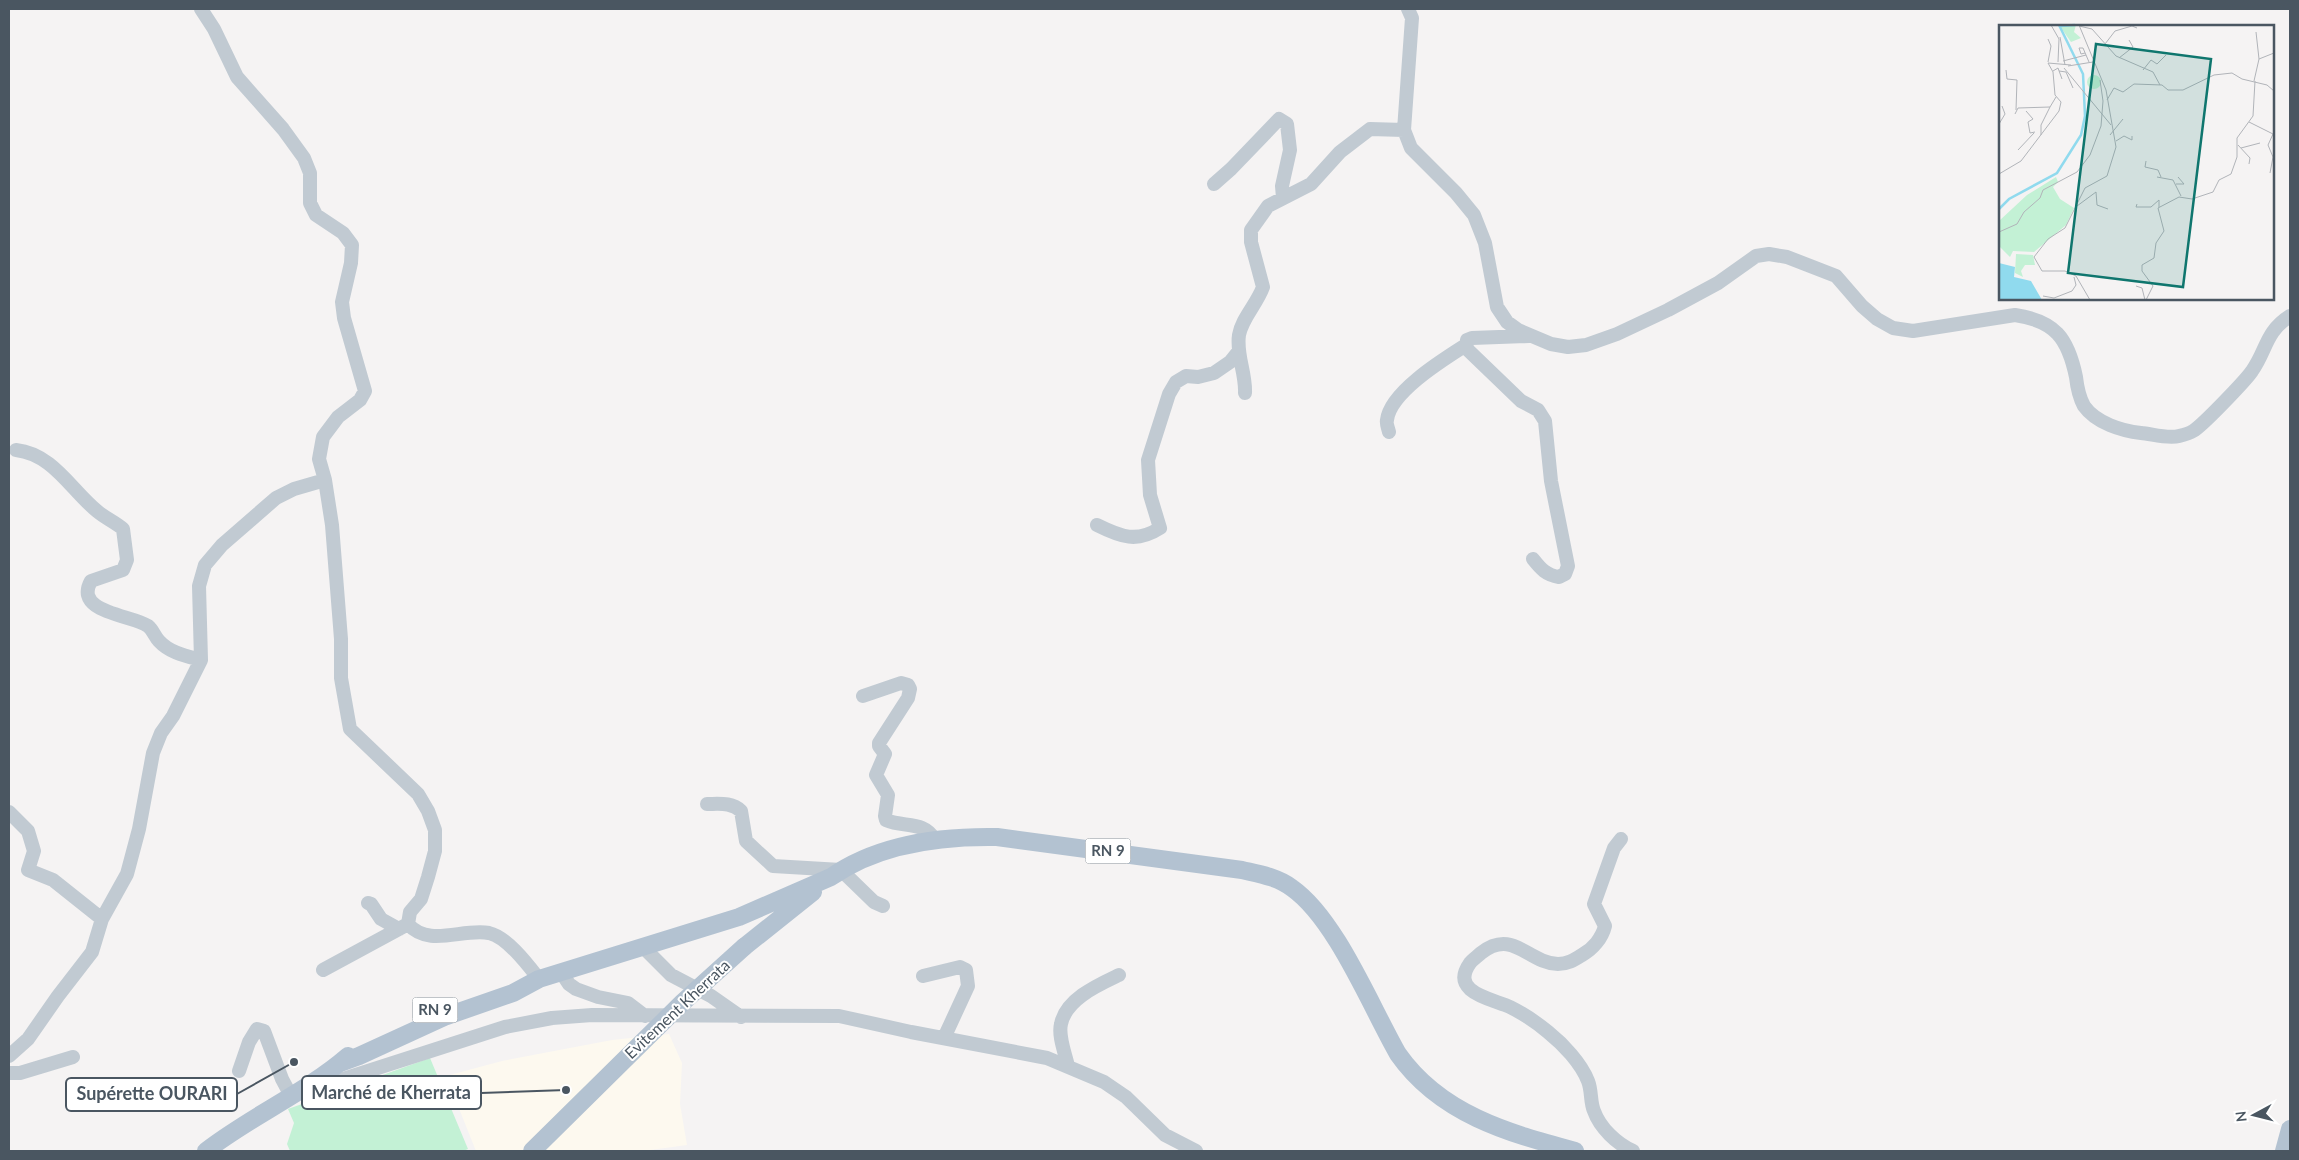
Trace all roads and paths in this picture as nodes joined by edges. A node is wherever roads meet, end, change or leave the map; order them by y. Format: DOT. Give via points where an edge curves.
graph roads {
  1 [pos="201,9"];
  2 [pos="1408,9"];
  3 [pos="1404,130"];
  4 [pos="1214,184"];
  5 [pos="1284,198"];
  6 [pos="2290,316"];
  7 [pos="1532,336"];
  8 [pos="1466,345"];
  9 [pos="1238,352"];
  10 [pos="1245,393"];
  11 [pos="1389,432"];
  12 [pos="16,450"];
  13 [pos="325,480"];
  14 [pos="1097,525"];
  15 [pos="1533,559"];
  16 [pos="201,660"];
  17 [pos="863,696"];
  18 [pos="707,804"];
  19 [pos="9,812"];
  20 [pos="1621,839"];
  21 [pos="935,840"];
  22 [pos="836,874"];
  23 [pos="368,903"];
  24 [pos="883,906"];
  25 [pos="102,919"];
  26 [pos="404,926"];
  27 [pos="644,948"];
  28 [pos="323,970"];
  29 [pos="561,972"];
  30 [pos="1119,975"];
  31 [pos="923,976"];
  32 [pos="539,980"];
  33 [pos="645,1016"];
  34 [pos="741,1016"];
  35 [pos="944,1038"];
  36 [pos="9,1056"];
  37 [pos="73,1057"];
  38 [pos="1068,1066"];
  39 [pos="239,1071"];
  40 [pos="9,1072"];
  41 [pos="294,1094"];
  42 [pos="2290,1129"];
  43 [pos="206,1151"];
  44 [pos="532,1151"];
  45 [pos="1196,1151"];
  46 [pos="1575,1151"];
  47 [pos="1633,1151"];
  48 [pos="2284,1151"];
  1 -- 13 [label="street" via="237,76 304,158 310,173 310,203 316,214 344,233 352,245 342,302 364,391 360,400 338,417 323,437 319,459"];
  2 -- 3 [label="street" via="1412,18 1412,34"];
  3 -- 5 [label="street" via="1370,129 1340,152 1311,184"];
  3 -- 7 [label="street" via="1412,148 1474,215 1485,243 1497,307 1507,322"];
  4 -- 5 [label="street" via="1279,119 1287,124 1290,150 1282,186"];
  5 -- 9 [label="street" via="1268,206 1251,230 1251,242 1264,287 1239,334"];
  6 -- 7 [label="street" via="2278,324 2252,371 2194,431 2177,437 2129,432 2093,415 2084,406 2071,352 2049,325 2015,316 1913,331 1893,328 1862,306 1836,276 1769,254 1756,256 1718,283 1668,310 1590,344 1568,347"];
  7 -- 8 [label="street" via="1472,338"];
  8 -- 11 [label="street" via="1419,376 1390,411 1386,420"];
  8 -- 15 [label="street" via="1520,401 1538,410 1545,421 1554,499 1568,566 1565,574 1550,576"];
  9 -- 10 [label="street" via="1246,379"];
  9 -- 14 [label="street" via="1214,373 1186,376 1176,382 1169,394 1148,460 1150,495 1160,528 1135,538 1118,536"];
  12 -- 16 [label="street" via="29,451 45,461 67,478 98,512 123,529 127,560 123,570 91,581 87,588 95,605 109,614 139,621 150,627 168,649"];
  13 -- 16 [label="street" via="276,498 222,545 205,565 199,586"];
  13 -- 26 [label="street" via="340,622 340,678 350,730 418,794 435,830 428,877 421,898"];
  16 -- 25 [label="street" via="161,733 153,754 127,874"];
  17 -- 21 [label="street" via="901,683 910,689 908,698 879,743 885,754 876,775 888,795 886,820 924,828"];
  18 -- 22 [label="street" via="733,805 741,811 746,842 774,866"];
  19 -- 25 [label="street" via="28,831 34,851 28,870 53,880"];
  20 -- 47 [label="street" via="1614,848 1594,904 1605,926 1602,936 1586,953 1568,963 1556,964 1512,945 1490,946 1470,963 1465,975 1467,986 1475,994 1531,1018 1560,1041 1588,1082 1594,1112 1610,1135"];
  21 -- 22 [label="main road, RN 9" via="880,852"];
  21 -- 46 [label="main road, RN 9" via="997,837 1242,870 1280,881 1302,896 1324,921 1398,1054 1426,1087 1477,1119 1533,1140"];
  22 -- 24 [label="street"];
  22 -- 27 [label="main road, RN 9" via="739,917"];
  22 -- 44 [label="main road, Evitement Kherrata, bridge" via="744,947 682,1003"];
  23 -- 26 [label="street" via="381,919"];
  25 -- 36 [label="street" via="92,952 28,1039"];
  26 -- 28 [label="street"];
  26 -- 32 [label="street" via="426,936 489,933 525,961"];
  27 -- 29 [label="main road, RN 9"];
  27 -- 34 [label="street" via="671,974"];
  29 -- 32 [label="main road, RN 9"];
  29 -- 33 [label="street" via="576,989 598,998 628,1003"];
  30 -- 38 [label="street" via="1065,1010 1060,1025"];
  31 -- 35 [label="street" via="960,967 966,970 968,986"];
  32 -- 41 [label="main road, RN 9" via="340,1063"];
  33 -- 34 [label="street"];
  33 -- 41 [label="street" via="552,1018 505,1028"];
  34 -- 35 [label="street" via="839,1016"];
  35 -- 38 [label="street" via="1047,1058"];
  37 -- 40 [label="street" via="20,1073"];
  38 -- 45 [label="street" via="1104,1082 1126,1097 1165,1135"];
  39 -- 41 [label="street" via="257,1029 264,1031 282,1079"];
  41 -- 43 [label="main road, RN 9"];
  42 -- 48 [label="main road"];
}
